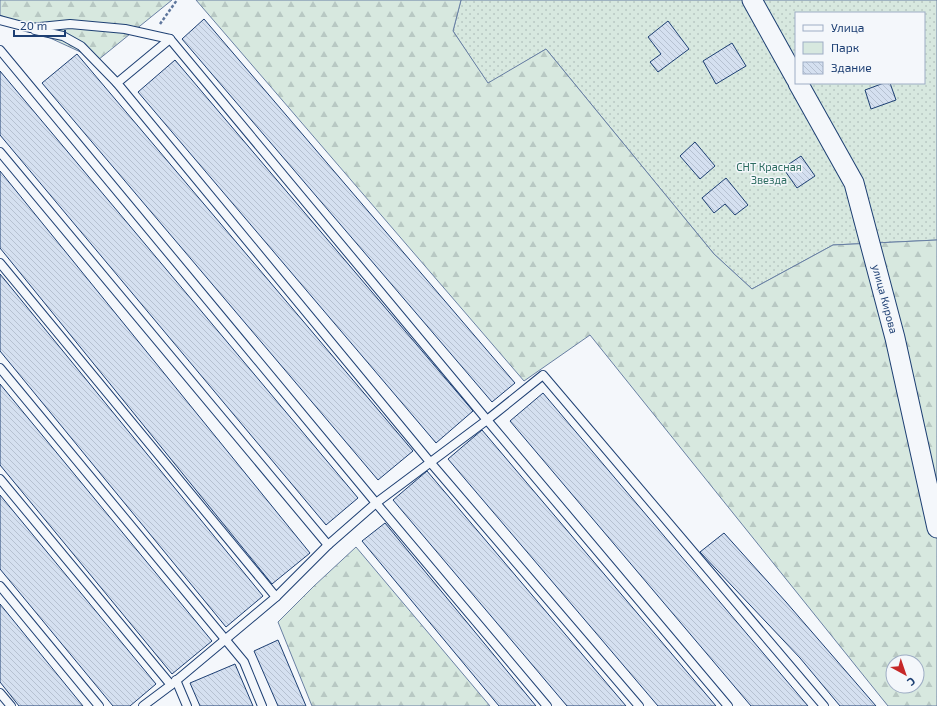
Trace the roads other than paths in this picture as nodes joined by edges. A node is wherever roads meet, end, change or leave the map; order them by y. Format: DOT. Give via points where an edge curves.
graph roads {
  1 [pos="752,0"];
  2 [pos="0,20"];
  3 [pos="30,28"];
  4 [pos="170,39"];
  5 [pos="0,50"];
  6 [pos="795,77"];
  7 [pos="117,83"];
  8 [pos="799,84"];
  9 [pos="0,152"];
  10 [pos="0,263"];
  11 [pos="0,368"];
  12 [pos="487,420"];
  13 [pos="430,462"];
  14 [pos="0,479"];
  15 [pos="376,503"];
  16 [pos="937,528"];
  17 [pos="328,545"];
  18 [pos="0,586"];
  19 [pos="276,597"];
  20 [pos="225,640"];
  21 [pos="174,683"];
  22 [pos="0,693"];
  23 [pos="11,706"];
  24 [pos="99,706"];
  25 [pos="143,706"];
  26 [pos="187,706"];
  27 [pos="262,706"];
  28 [pos="547,706"];
  29 [pos="639,706"];
  30 [pos="728,706"];
  31 [pos="824,706"];
  1 -- 6 [label="street"];
  2 -- 3 [label="lane"];
  3 -- 4 [label="lane" via="70,24 125,29"];
  3 -- 7 [label="lane" via="62,36 81,46"];
  4 -- 7 [label="lane"];
  4 -- 12 [label="lane"];
  5 -- 15 [label="lane"];
  7 -- 13 [label="lane"];
  8 -- 16 [label="street, улица Кирова" via="854,183 895,338"];
  9 -- 17 [label="lane"];
  10 -- 19 [label="lane"];
  11 -- 20 [label="lane"];
  12 -- 13 [label="lane"];
  12 -- 30 [label="lane"];
  12 -- 31 [label="lane" via="543,375"];
  13 -- 15 [label="lane"];
  13 -- 29 [label="lane"];
  14 -- 21 [label="lane"];
  15 -- 17 [label="lane"];
  15 -- 28 [label="lane"];
  17 -- 19 [label="lane"];
  18 -- 24 [label="lane"];
  19 -- 20 [label="lane"];
  20 -- 21 [label="lane"];
  20 -- 27 [label="lane" via="244,662"];
  21 -- 25 [label="lane"];
  21 -- 26 [label="lane"];
  22 -- 23 [label="lane"];
}
